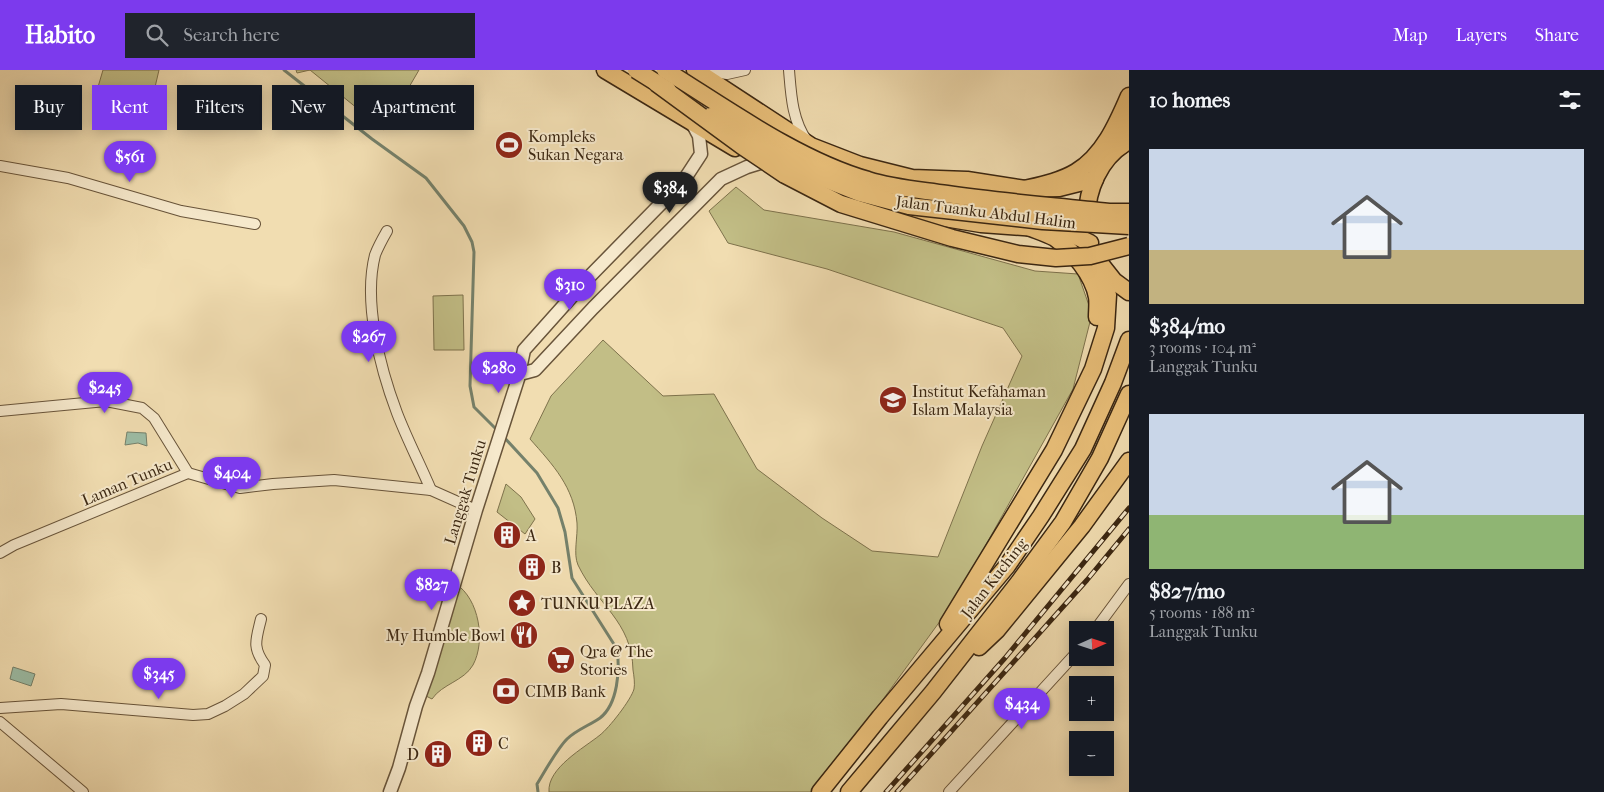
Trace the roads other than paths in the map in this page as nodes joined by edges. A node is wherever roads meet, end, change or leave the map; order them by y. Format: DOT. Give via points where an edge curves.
graph roads {
  1 [pos="605,70"];
  2 [pos="636,70"];
  3 [pos="696,70"];
  4 [pos="745,70"];
  5 [pos="788,70"];
  6 [pos="660,76"];
  7 [pos="1129,96"];
  8 [pos="1129,120"];
  9 [pos="692,123"];
  10 [pos="1125,143"];
  11 [pos="811,146"];
  12 [pos="760,163"];
  13 [pos="0,166"];
  14 [pos="1094,179"];
  15 [pos="1025,189"];
  16 [pos="1129,212"];
  17 [pos="255,224"];
  18 [pos="1026,226"];
  19 [pos="1129,226"];
  20 [pos="387,231"];
  21 [pos="1090,242"];
  22 [pos="1129,246"];
  23 [pos="1098,261"];
  24 [pos="1127,291"];
  25 [pos="1129,340"];
  26 [pos="1093,369"];
  27 [pos="520,374"];
  28 [pos="1129,394"];
  29 [pos="0,411"];
  30 [pos="1129,461"];
  31 [pos="188,473"];
  32 [pos="431,490"];
  33 [pos="476,510"];
  34 [pos="0,553"];
  35 [pos="1129,584"];
  36 [pos="261,619"];
  37 [pos="1102,621"];
  38 [pos="1069,661"];
  39 [pos="918,672"];
  40 [pos="933,692"];
  41 [pos="0,708"];
  42 [pos="0,722"];
  43 [pos="84,792"];
  44 [pos="390,792"];
  45 [pos="820,792"];
  46 [pos="849,792"];
  47 [pos="949,792"];
  1 -- 9 [label="main road, Jalan Tuanku Abdul Halim"];
  2 -- 6 [label="main road, Jalan Tuanku Abdul Halim, bridge"];
  3 -- 4 [label="street" via="727,74"];
  3 -- 11 [label="main road, Jalan Tuanku Abdul Halim"];
  5 -- 11 [label="street" via="794,111"];
  6 -- 16 [label="main road, Jalan Tuanku Abdul Halim, bridge" via="825,164 868,180 984,199"];
  6 -- 19 [label="main road, Jalan Tuanku Abdul Halim, bridge" via="766,149 810,173 860,192 909,206 1043,221"];
  6 -- 22 [label="main road, bridge" via="742,146 785,175 841,204 952,238 1018,254 1056,258 1090,256"];
  7 -- 15 [label="main road" via="1112,132 1096,154 1077,171"];
  8 -- 10 [label="main road"];
  9 -- 12 [label="main road, Jalan Tuanku Abdul Halim"];
  9 -- 27 [label="street, Langgak Tunku" via="701,144 698,161 684,180 524,350"];
  10 -- 14 [label="main road"];
  11 -- 15 [label="main road, Jalan Tuanku Abdul Halim" via="860,165 912,178 967,180"];
  12 -- 18 [label="main road, Jalan Tuanku Abdul Halim" via="864,201 920,215 981,224"];
  12 -- 27 [label="street" via="721,179 535,370"];
  13 -- 17 [label="street" via="68,178 181,211"];
  14 -- 15 [label="main road, Jalan Tuanku Abdul Halim" via="1059,188"];
  14 -- 21 [label="main road" via="1087,206"];
  15 -- 18 [label="main road" via="1042,193 1053,208 1048,222"];
  18 -- 21 [label="main road, Jalan Tuanku Abdul Halim" via="1064,230"];
  18 -- 26 [label="main road" via="1061,243 1089,277 1097,297"];
  20 -- 32 [label="street" via="376,253 371,277 376,332 397,413"];
  21 -- 23 [label="main road"];
  23 -- 24 [label="main road"];
  23 -- 26 [label="main road" via="1108,296 1106,328"];
  25 -- 39 [label="main road, Jalan Kuching" via="1114,383 1083,449 1049,504 1007,566"];
  26 -- 39 [label="main road" via="1054,450"];
  27 -- 33 [label="street, Langgak Tunku"];
  28 -- 40 [label="main road, Jalan Kuching" via="1100,458 1063,522"];
  29 -- 31 [label="street" via="106,401 142,408 154,418"];
  30 -- 40 [label="main road" via="1082,526 997,630"];
  31 -- 32 [label="street, Laman Tunku" via="240,488 334,480"];
  31 -- 34 [label="street, Laman Tunku"];
  32 -- 33 [label="street, Laman Tunku"];
  33 -- 44 [label="street, Langgak Tunku"];
  35 -- 37 [label="street"];
  36 -- 41 [label="street" via="255,641 256,650 265,665 263,676 244,694 208,714 61,704"];
  38 -- 47 [label="street"];
  39 -- 45 [label="main road, Jalan Kuching"];
  40 -- 46 [label="main road"];
  42 -- 43 [label="street"];
}
